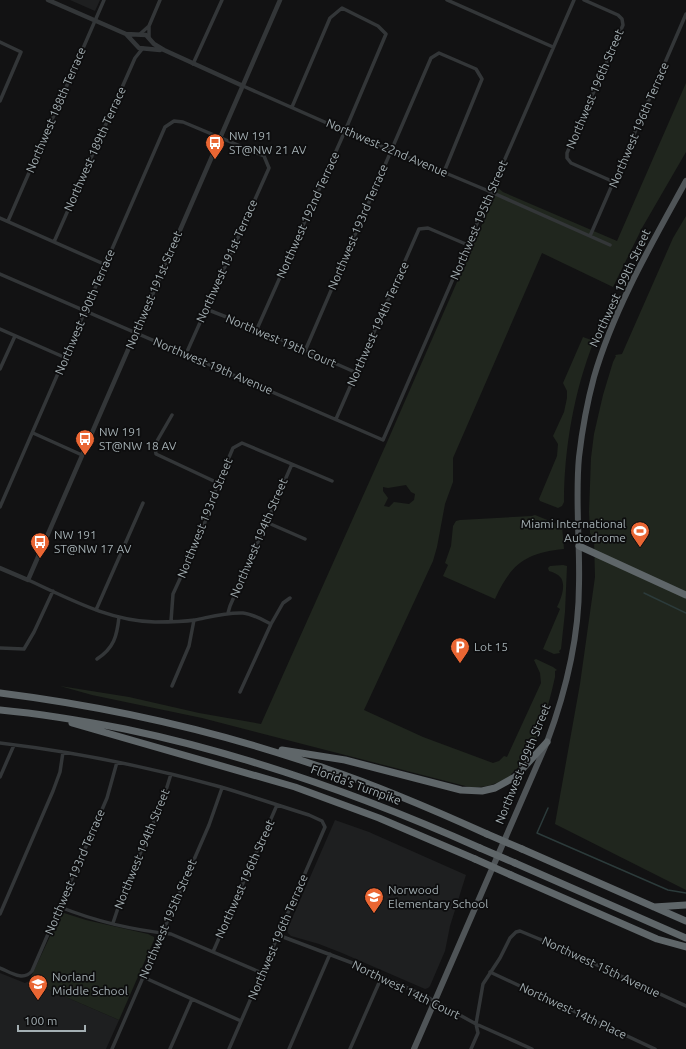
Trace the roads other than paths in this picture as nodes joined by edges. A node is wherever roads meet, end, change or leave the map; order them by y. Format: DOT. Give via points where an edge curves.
graph roads {
  1 [pos="48,0"];
  2 [pos="104,0"];
  3 [pos="160,0"];
  4 [pos="222,0"];
  5 [pos="280,0"];
  6 [pos="447,0"];
  7 [pos="574,0"];
  8 [pos="584,0"];
  9 [pos="686,14"];
  10 [pos="95,20"];
  11 [pos="149,26"];
  12 [pos="126,34"];
  13 [pos="140,34"];
  14 [pos="149,38"];
  15 [pos="0,42"];
  16 [pos="136,44"];
  17 [pos="553,46"];
  18 [pos="144,48"];
  19 [pos="164,50"];
  20 [pos="136,57"];
  21 [pos="193,64"];
  22 [pos="243,86"];
  23 [pos="0,101"];
  24 [pos="292,106"];
  25 [pos="345,131"];
  26 [pos="220,138"];
  27 [pos="391,150"];
  28 [pos="444,172"];
  29 [pos="686,181"];
  30 [pos="614,182"];
  31 [pos="491,192"];
  32 [pos="0,218"];
  33 [pos="8,221"];
  34 [pos="590,236"];
  35 [pos="54,242"];
  36 [pos="468,245"];
  37 [pos="610,245"];
  38 [pos="106,265"];
  39 [pos="0,274"];
  40 [pos="206,309"];
  41 [pos="86,311"];
  42 [pos="0,329"];
  43 [pos="257,329"];
  44 [pos="136,333"];
  45 [pos="15,336"];
  46 [pos="305,351"];
  47 [pos="186,354"];
  48 [pos="66,358"];
  49 [pos="0,369"];
  50 [pos="357,373"];
  51 [pos="172,415"];
  52 [pos="336,419"];
  53 [pos="33,433"];
  54 [pos="383,440"];
  55 [pos="82,454"];
  56 [pos="292,464"];
  57 [pos="332,481"];
  58 [pos="218,483"];
  59 [pos="143,503"];
  60 [pos="0,506"];
  61 [pos="266,522"];
  62 [pos="305,539"];
  63 [pos="578,546"];
  64 [pos="0,568"];
  65 [pos="28,580"];
  66 [pos="53,591"];
  67 [pos="686,595"];
  68 [pos="290,598"];
  69 [pos="96,610"];
  70 [pos="228,613"];
  71 [pos="119,617"];
  72 [pos="194,620"];
  73 [pos="171,621"];
  74 [pos="271,624"];
  75 [pos="0,648"];
  76 [pos="97,659"];
  77 [pos="172,686"];
  78 [pos="240,692"];
  79 [pos="0,693"];
  80 [pos="0,710"];
  81 [pos="45,715"];
  82 [pos="547,742"];
  83 [pos="0,743"];
  84 [pos="14,745"];
  85 [pos="255,746"];
  86 [pos="63,752"];
  87 [pos="117,762"];
  88 [pos="170,774"];
  89 [pos="0,777"];
  90 [pos="222,788"];
  91 [pos="277,805"];
  92 [pos="686,905"];
  93 [pos="60,907"];
  94 [pos="652,907"];
  95 [pos="0,914"];
  96 [pos="686,921"];
  97 [pos="114,923"];
  98 [pos="162,933"];
  99 [pos="278,935"];
  100 [pos="686,938"];
  101 [pos="686,947"];
  102 [pos="213,952"];
  103 [pos="330,954"];
  104 [pos="0,968"];
  105 [pos="490,972"];
  106 [pos="262,974"];
  107 [pos="382,976"];
  108 [pos="143,978"];
  109 [pos="192,999"];
  110 [pos="434,1002"];
  111 [pos="686,1006"];
  112 [pos="241,1021"];
  113 [pos="476,1024"];
  114 [pos="112,1049"];
  115 [pos="170,1049"];
  116 [pos="229,1049"];
  117 [pos="289,1049"];
  118 [pos="350,1049"];
  119 [pos="414,1049"];
  120 [pos="471,1049"];
  121 [pos="532,1049"];
  122 [pos="655,1049"];
  1 -- 10 [label="street"];
  2 -- 10 [label="street, Northwest 188th Terrace"];
  3 -- 11 [label="street"];
  4 -- 21 [label="street"];
  5 -- 22 [label="street, Northwest 191st Street"];
  6 -- 17 [label="street"];
  7 -- 17 [label="street, Northwest 195th Street"];
  8 -- 30 [label="street, Northwest 196th Street" via="618,15 623,25 567,158 571,163"];
  9 -- 30 [label="street, Northwest 196th Terrace"];
  10 -- 12 [label="street"];
  10 -- 33 [label="street, Northwest 188th Terrace"];
  11 -- 13 [label="street"];
  11 -- 14 [label="street"];
  12 -- 13 [label="street"];
  12 -- 16 [label="street"];
  13 -- 14 [label="street" via="146,34"];
  13 -- 16 [label="street" via="136,38"];
  14 -- 18 [label="street" via="149,43"];
  14 -- 19 [label="street, Northwest 22nd Avenue"];
  15 -- 23 [label="street" via="21,52"];
  16 -- 18 [label="street" via="139,48"];
  16 -- 20 [label="street, Northwest 189th Terrace"];
  17 -- 31 [label="street, Northwest 195th Street"];
  18 -- 19 [label="street, Northwest 22nd Avenue"];
  18 -- 20 [label="street, Northwest 189th Terrace"];
  19 -- 21 [label="street, Northwest 22nd Avenue"];
  20 -- 35 [label="street, Northwest 189th Terrace"];
  21 -- 22 [label="street, Northwest 22nd Avenue"];
  22 -- 24 [label="street, Northwest 22nd Avenue"];
  22 -- 26 [label="street, Northwest 191st Street"];
  24 -- 25 [label="street, Northwest 22nd Avenue"];
  24 -- 25 [label="street, Northwest 192nd Terrace" via="330,18 342,8 378,26 386,34"];
  25 -- 27 [label="street, Northwest 22nd Avenue"];
  25 -- 43 [label="street, Northwest 192nd Terrace"];
  26 -- 38 [label="street, Northwest 190th Terrace" via="174,120 165,127"];
  26 -- 40 [label="street, Northwest 191st Terrace" via="264,156 269,168"];
  26 -- 44 [label="street, Northwest 191st Street"];
  27 -- 28 [label="street, Northwest 22nd Avenue"];
  27 -- 28 [label="street, Northwest 193rd Terrace" via="430,58 439,53 476,69 482,79"];
  27 -- 46 [label="street, Northwest 193rd Terrace"];
  28 -- 31 [label="street, Northwest 22nd Avenue"];
  29 -- 63 [label="main road, Northwest 199th Street" via="624,299 594,378 579,458"];
  30 -- 34 [label="street, Northwest 196th Terrace"];
  31 -- 34 [label="street, Northwest 22nd Avenue"];
  31 -- 36 [label="street, Northwest 195th Street"];
  32 -- 33 [label="street"];
  33 -- 35 [label="street"];
  34 -- 37 [label="street, Northwest 22nd Avenue"];
  35 -- 38 [label="street"];
  36 -- 50 [label="street, Northwest 194th Terrace" via="428,228 419,229"];
  36 -- 54 [label="street, Northwest 195th Street"];
  38 -- 41 [label="street, Northwest 190th Terrace"];
  39 -- 41 [label="street, Northwest 19th Avenue"];
  40 -- 43 [label="street, Northwest 19th Court"];
  40 -- 47 [label="street, Northwest 191st Terrace"];
  41 -- 44 [label="street, Northwest 19th Avenue"];
  41 -- 48 [label="street, Northwest 190th Terrace"];
  42 -- 45 [label="street"];
  43 -- 46 [label="street, Northwest 19th Court"];
  44 -- 47 [label="street, Northwest 19th Avenue"];
  44 -- 55 [label="street, Northwest 191st Street"];
  45 -- 48 [label="street"];
  45 -- 49 [label="street"];
  46 -- 50 [label="street, Northwest 19th Court"];
  47 -- 52 [label="street, Northwest 19th Avenue"];
  48 -- 53 [label="street, Northwest 190th Terrace"];
  50 -- 52 [label="street, Northwest 194th Terrace"];
  51 -- 58 [label="street" via="157,441 156,454"];
  52 -- 54 [label="street, Northwest 19th Avenue"];
  53 -- 55 [label="street"];
  53 -- 60 [label="street, Northwest 190th Terrace"];
  55 -- 65 [label="street, Northwest 191st Street"];
  56 -- 57 [label="street"];
  56 -- 58 [label="street, Northwest 193rd Street" via="242,443 233,448"];
  56 -- 61 [label="street, Northwest 194th Street"];
  58 -- 73 [label="street, Northwest 193rd Street" via="202,531 174,594"];
  59 -- 69 [label="street"];
  61 -- 62 [label="street"];
  61 -- 70 [label="street, Northwest 194th Street"];
  63 -- 67 [label="highway"];
  63 -- 82 [label="main road, Northwest 199th Street" via="579,605 571,662"];
  64 -- 65 [label="street"];
  65 -- 66 [label="street"];
  66 -- 69 [label="street"];
  66 -- 75 [label="street" via="24,650"];
  68 -- 74 [label="street" via="283,603"];
  69 -- 71 [label="street"];
  70 -- 72 [label="street"];
  70 -- 74 [label="street" via="244,613"];
  71 -- 73 [label="street" via="155,622"];
  71 -- 76 [label="street" via="117,634 112,644"];
  72 -- 73 [label="street"];
  72 -- 77 [label="street" via="189,646"];
  74 -- 78 [label="street"];
  79 -- 85 [label="highway, Florida's Turnpike" via="133,715"];
  80 -- 81 [label="highway, Florida's Turnpike"];
  81 -- 100 [label="highway, Florida's Turnpike, bridge" via="211,749 364,799"];
  81 -- 101 [label="highway, bridge" via="309,792 379,818 644,934"];
  82 -- 85 [label="highway" via="515,777 495,788 475,791 461,790 345,760"];
  82 -- 110 [label="main road, Northwest 199th Street"];
  83 -- 84 [label="street"];
  84 -- 86 [label="street"];
  84 -- 89 [label="street"];
  85 -- 94 [label="highway, Florida's Turnpike, bridge" via="367,783"];
  86 -- 87 [label="street"];
  86 -- 95 [label="street" via="60,772 53,791"];
  87 -- 88 [label="street"];
  87 -- 93 [label="street, Northwest 193rd Terrace" via="107,798"];
  88 -- 90 [label="street"];
  88 -- 97 [label="street, Northwest 194th Street" via="162,803 126,886"];
  90 -- 91 [label="street"];
  90 -- 98 [label="street, Northwest 195th Street" via="209,825"];
  91 -- 99 [label="street, Northwest 196th Terrace" via="309,815 322,821 325,827"];
  91 -- 102 [label="street, Northwest 196th Street"];
  92 -- 94 [label="highway"];
  93 -- 97 [label="street"];
  93 -- 104 [label="street, Northwest 193rd Terrace" via="30,974 18,976"];
  94 -- 96 [label="highway, Florida's Turnpike"];
  97 -- 98 [label="street"];
  98 -- 102 [label="street" via="171,934"];
  98 -- 108 [label="street, Northwest 195th Street"];
  99 -- 103 [label="street, Northwest 14th Court"];
  99 -- 106 [label="street, Northwest 196th Terrace"];
  102 -- 106 [label="street"];
  103 -- 107 [label="street, Northwest 14th Court"];
  103 -- 117 [label="street"];
  105 -- 111 [label="street, Northwest 15th Avenue" via="510,938 520,931"];
  105 -- 113 [label="street" via="483,984"];
  105 -- 122 [label="street, Northwest 14th Place"];
  106 -- 112 [label="street, Northwest 196th Terrace"];
  107 -- 110 [label="street, Northwest 14th Court"];
  107 -- 118 [label="street"];
  108 -- 109 [label="street"];
  108 -- 114 [label="street, Northwest 195th Street"];
  109 -- 112 [label="street"];
  109 -- 115 [label="street"];
  110 -- 113 [label="street, Northwest 14th Court"];
  110 -- 119 [label="main road, Northwest 199th Street"];
  112 -- 116 [label="street, Northwest 196th Terrace"];
  113 -- 120 [label="street" via="478,1033"];
  113 -- 121 [label="street, Northwest 14th Court"];
}
